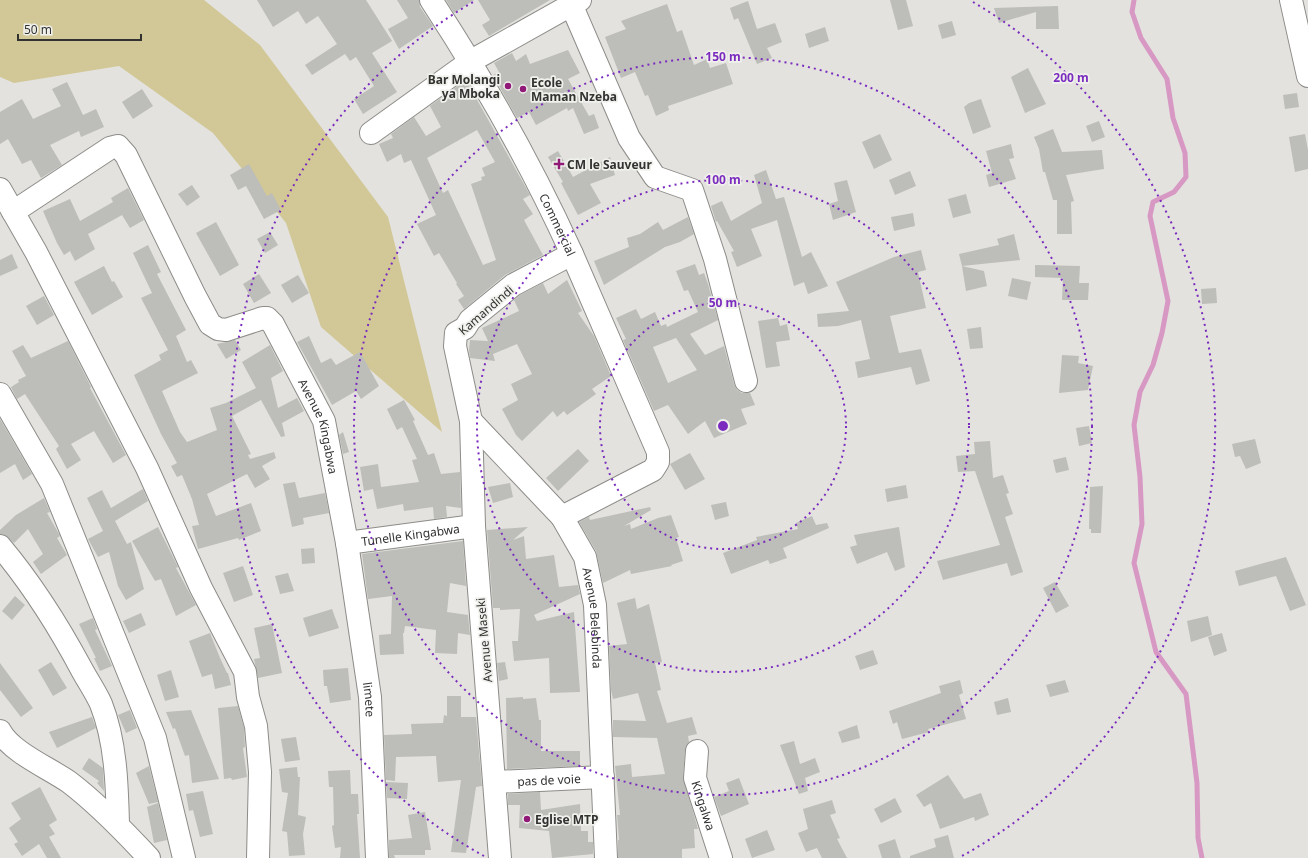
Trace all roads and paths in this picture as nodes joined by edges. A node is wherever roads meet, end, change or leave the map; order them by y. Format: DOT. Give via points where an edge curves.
graph roads {
  1 [pos="431,0"];
  2 [pos="1291,0"];
  3 [pos="575,2"];
  4 [pos="471,61"];
  5 [pos="1308,76"];
  6 [pos="371,133"];
  7 [pos="0,189"];
  8 [pos="13,212"];
  9 [pos="572,254"];
  10 [pos="746,381"];
  11 [pos="0,394"];
  12 [pos="471,421"];
  13 [pos="562,517"];
  14 [pos="474,526"];
  15 [pos="347,543"];
  16 [pos="0,546"];
  17 [pos="0,731"];
  18 [pos="697,751"];
  19 [pos="602,777"];
  20 [pos="495,782"];
  21 [pos="118,824"];
  22 [pos="150,858"];
  23 [pos="184,858"];
  24 [pos="258,858"];
  25 [pos="377,858"];
  26 [pos="500,858"];
  27 [pos="606,858"];
  28 [pos="722,858"];
  1 -- 4 [label="street, Commercial"];
  2 -- 5 [label="street"];
  3 -- 4 [label="street"];
  3 -- 10 [label="street" via="629,138 654,177 692,190 715,259"];
  4 -- 6 [label="street"];
  4 -- 9 [label="street, Commercial"];
  7 -- 8 [label="street"];
  8 -- 15 [label="street, Avenue Kingabwa" via="110,148 118,146 126,155 210,324 226,330 263,318 267,318 273,324 324,421"];
  8 -- 24 [label="street" via="140,454 201,588 245,672 248,697 256,726 260,772"];
  9 -- 12 [label="street, Kamandindi" via="513,285 456,333 455,346"];
  9 -- 13 [label="street, Commercial" via="658,452 658,462 653,470"];
  11 -- 23 [label="street" via="52,484 155,738"];
  12 -- 13 [label="street, Avenue Belebinda"];
  12 -- 14 [label="street, Avenue Maseki"];
  13 -- 19 [label="street, Avenue Belebinda" via="585,557 595,605"];
  14 -- 15 [label="street, Tunelle Kingabwa"];
  14 -- 20 [label="street, Avenue Maseki"];
  15 -- 25 [label="street, limete" via="370,697"];
  16 -- 21 [label="street" via="42,604 101,704 111,742 117,787"];
  17 -- 21 [label="street" via="18,749 69,782"];
  18 -- 28 [label="street, Kingalwa" via="695,778"];
  19 -- 20 [label="street, pas de voie"];
  19 -- 27 [label="street, Avenue Belebinda"];
  20 -- 26 [label="street, Avenue Maseki"];
  21 -- 22 [label="street"];
}
